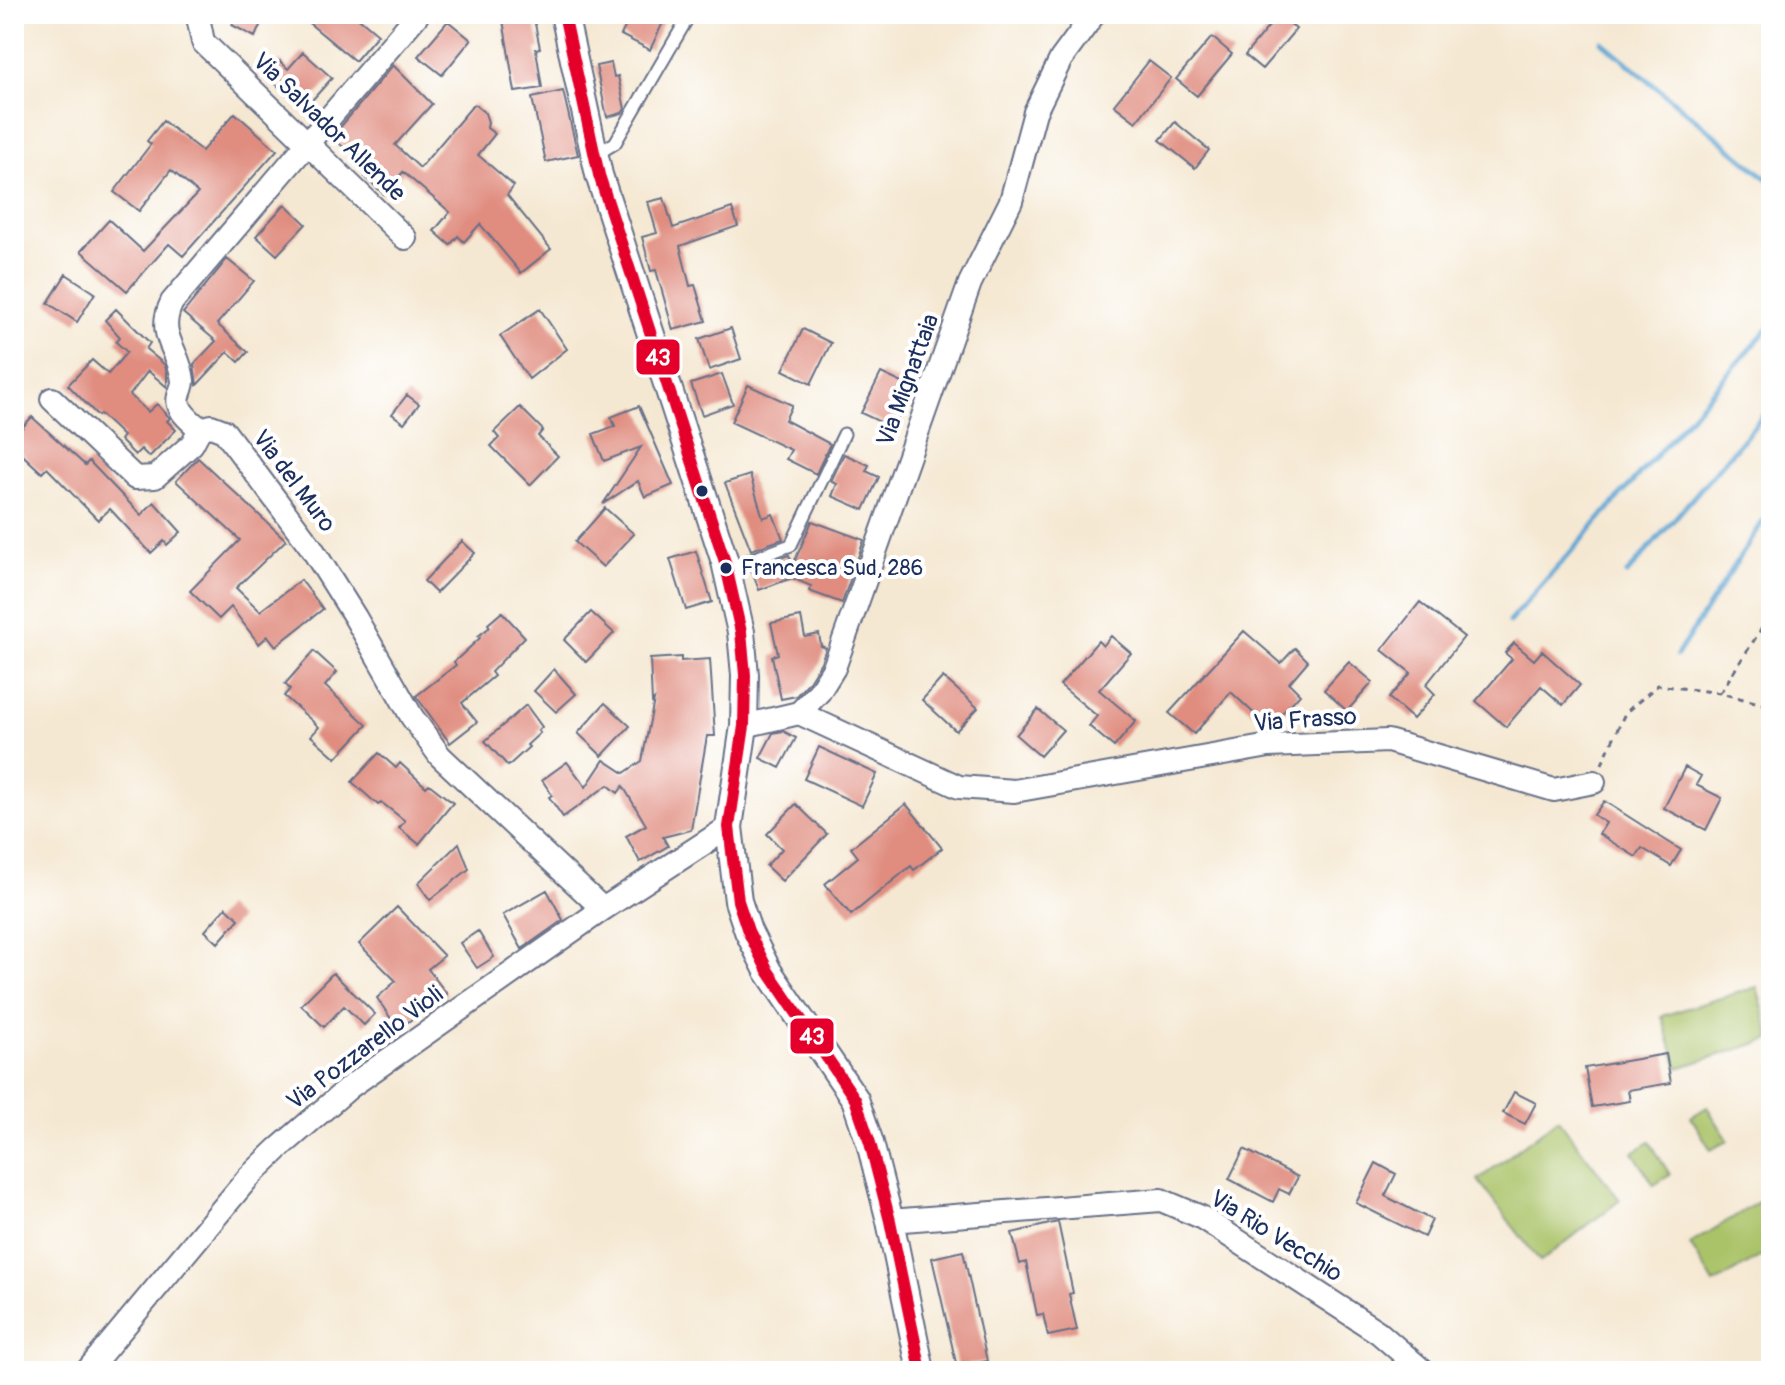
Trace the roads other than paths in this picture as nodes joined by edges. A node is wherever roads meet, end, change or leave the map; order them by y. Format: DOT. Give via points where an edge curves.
graph roads {
  1 [pos="200,14"];
  2 [pos="418,14"];
  3 [pos="564,14"];
  4 [pos="690,14"];
  5 [pos="1094,14"];
  6 [pos="308,142"];
  7 [pos="594,155"];
  8 [pos="405,238"];
  9 [pos="52,399"];
  10 [pos="200,429"];
  11 [pos="844,434"];
  12 [pos="727,568"];
  13 [pos="799,713"];
  14 [pos="744,726"];
  15 [pos="1594,782"];
  16 [pos="729,827"];
  17 [pos="603,909"];
  18 [pos="890,1221"];
  19 [pos="87,1371"];
  20 [pos="921,1371"];
  21 [pos="1423,1371"];
  1 -- 6 [label="street, Via Salvador Allende" via="203,42"];
  2 -- 6 [label="street"];
  3 -- 7 [label="street"];
  4 -- 7 [label="lane" via="615,143"];
  5 -- 13 [label="street, Via Mignattaia" via="1061,59 1035,112 1011,201 970,283 834,668"];
  6 -- 8 [label="street, Via Salvador Allende"];
  6 -- 10 [label="street" via="166,314 164,327 183,381 179,407"];
  7 -- 12 [label="street"];
  9 -- 10 [label="street" via="135,478 155,477 192,444"];
  10 -- 17 [label="street, Via del Muro" via="224,431 311,547 440,756"];
  11 -- 12 [label="lane" via="791,545"];
  12 -- 14 [label="street" via="741,632"];
  13 -- 14 [label="street"];
  13 -- 15 [label="street, Via Frasso" via="959,787 1014,791 1269,746 1388,741 1554,790"];
  14 -- 16 [label="street"];
  16 -- 17 [label="street, Via Pozzarello Violi"];
  16 -- 18 [label="street" via="738,901 748,931 768,971 855,1099"];
  17 -- 19 [label="street, Via Pozzarello Violi" via="351,1086 278,1149"];
  18 -- 20 [label="street"];
  18 -- 21 [label="street, Via Rio Vecchio" via="1161,1200 1201,1217 1378,1332"];
}
